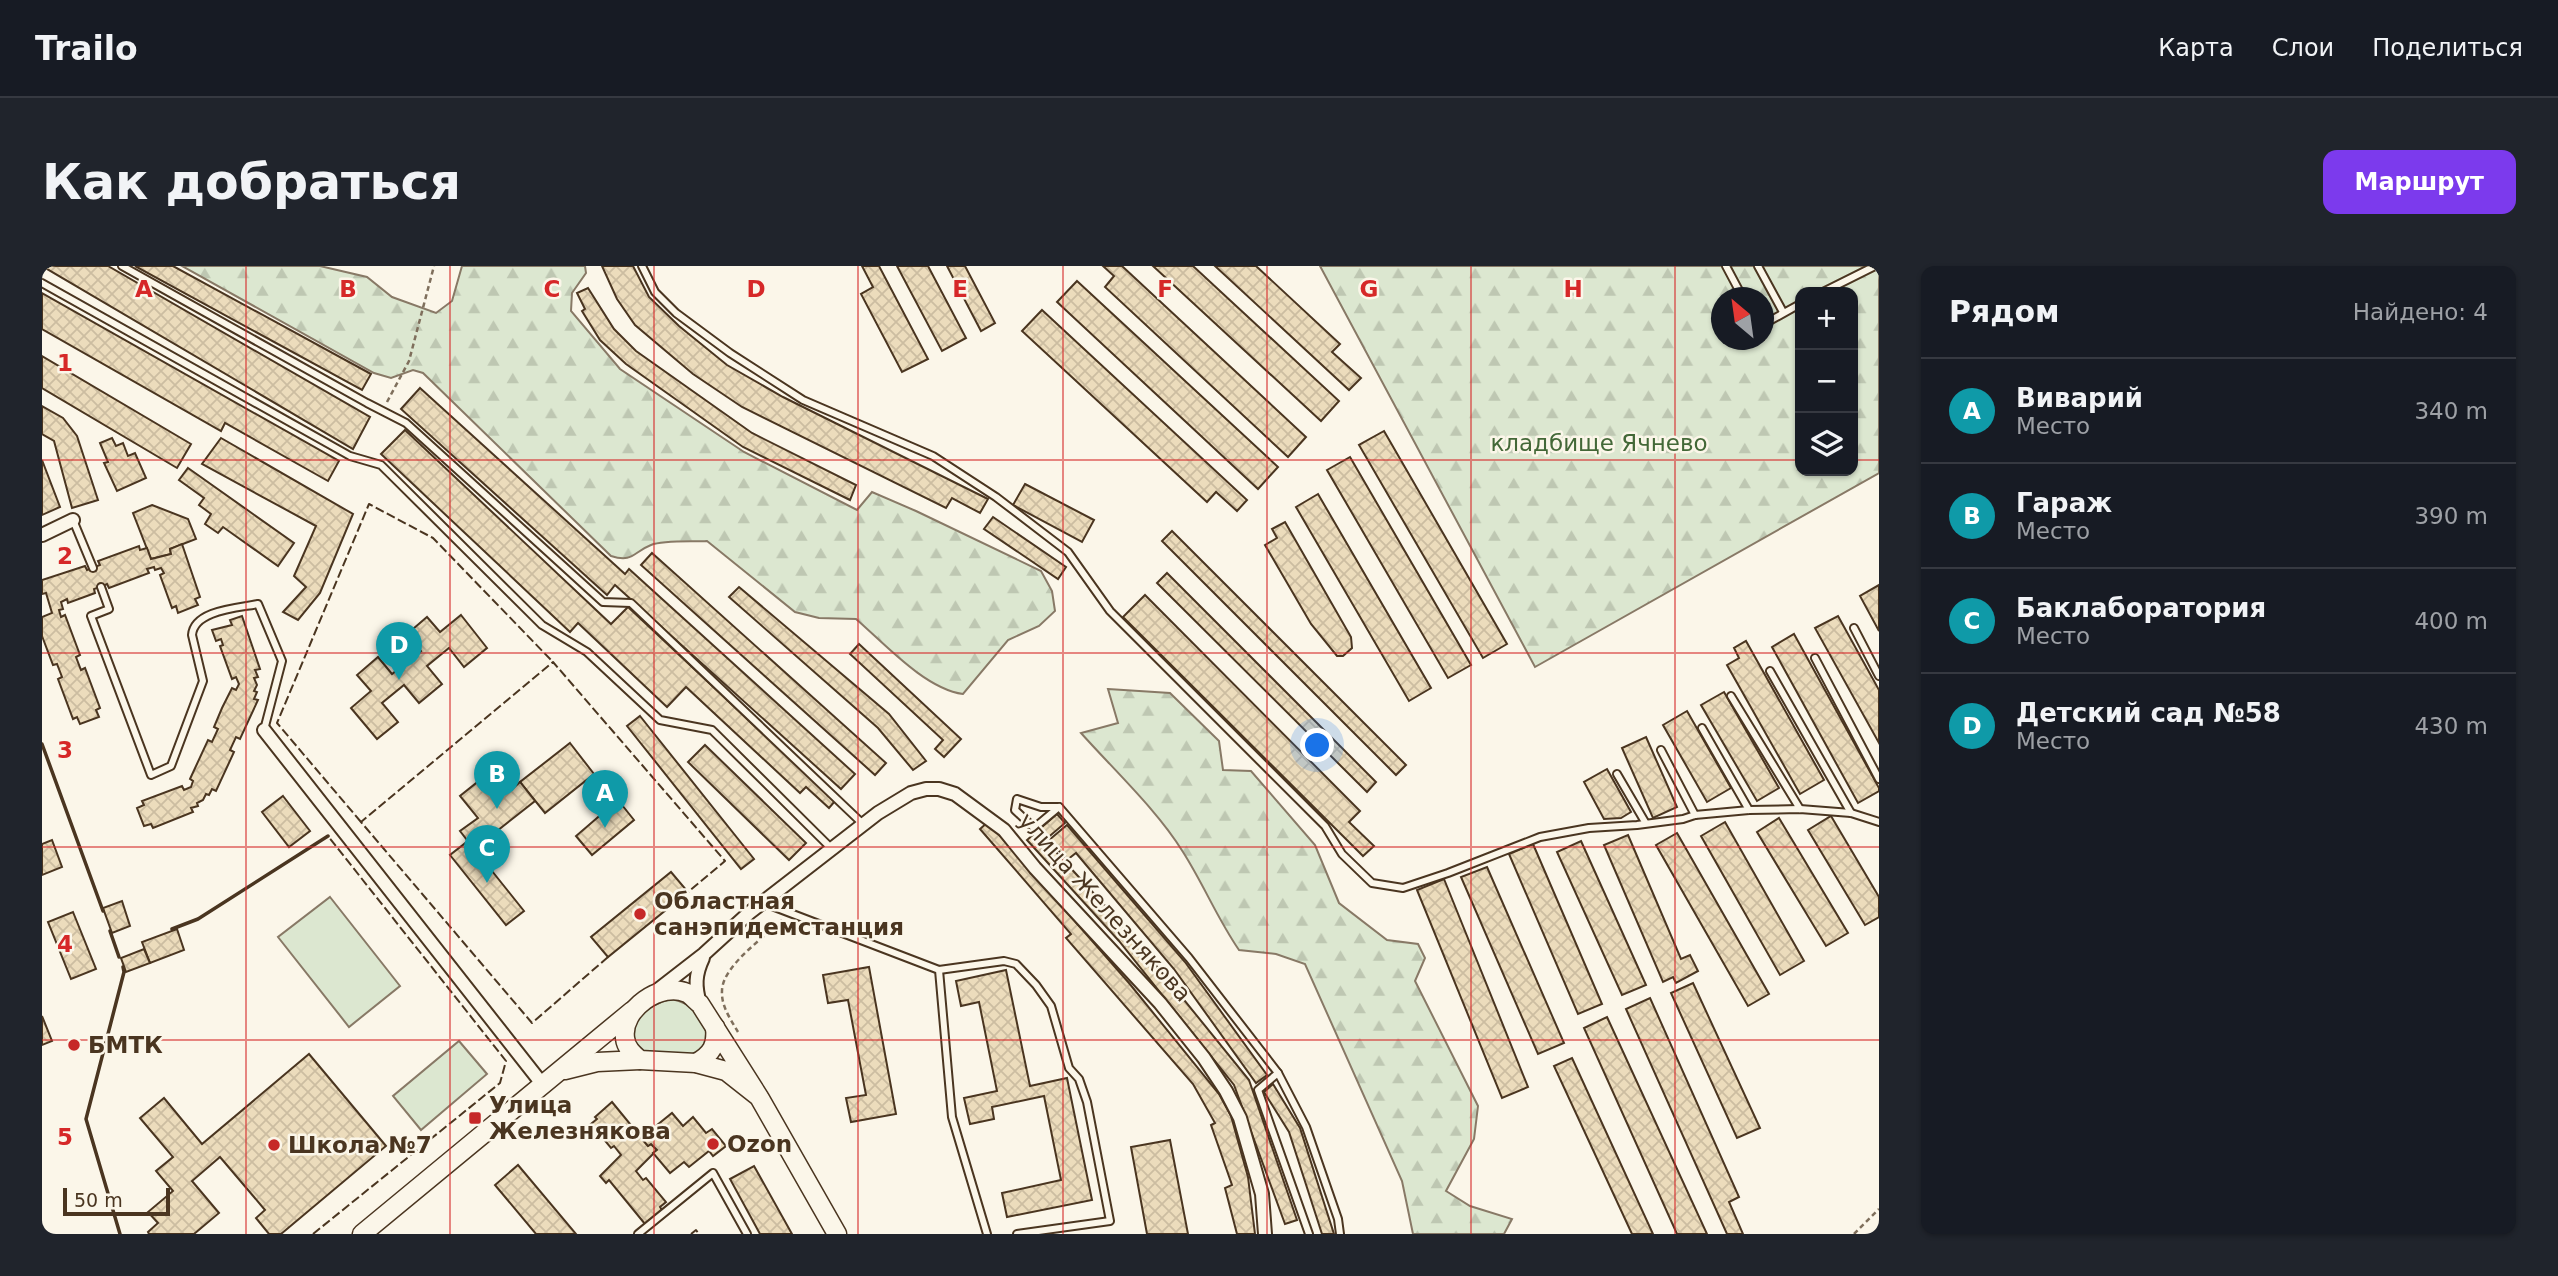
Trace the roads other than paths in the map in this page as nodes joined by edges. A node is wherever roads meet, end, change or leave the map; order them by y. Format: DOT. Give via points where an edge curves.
graph roads {
  1 [pos="122,266"];
  2 [pos="642,266"];
  3 [pos="1726,266"];
  4 [pos="1758,266"];
  5 [pos="1875,266"];
  6 [pos="42,283"];
  7 [pos="1737,287"];
  8 [pos="1833,287"];
  9 [pos="1795,306"];
  10 [pos="1783,312"];
  11 [pos="1774,317"];
  12 [pos="73,520"];
  13 [pos="42,535"];
  14 [pos="93,568"];
  15 [pos="101,587"];
  16 [pos="1854,628"];
  17 [pos="1815,658"];
  18 [pos="1770,671"];
  19 [pos="1879,676"];
  20 [pos="1731,696"];
  21 [pos="1702,728"];
  22 [pos="264,730"];
  23 [pos="1661,750"];
  24 [pos="1617,774"];
  25 [pos="1879,779"];
  26 [pos="1059,807"];
  27 [pos="1800,809"];
  28 [pos="1749,810"];
  29 [pos="1851,813"];
  30 [pos="1695,815"];
  31 [pos="1645,822"];
  32 [pos="1879,822"];
  33 [pos="864,825"];
  34 [pos="831,848"];
  35 [pos="762,903"];
  36 [pos="705,954"];
  37 [pos="939,970"];
  38 [pos="652,995"];
  39 [pos="700,1004"];
  40 [pos="634,1010"];
  41 [pos="715,1027"];
  42 [pos="640,1060"];
  43 [pos="696,1063"];
  44 [pos="559,1072"];
  45 [pos="1278,1073"];
  46 [pos="543,1085"];
  47 [pos="759,1097"];
  48 [pos="362,1234"];
  49 [pos="638,1234"];
  50 [pos="747,1234"];
  51 [pos="837,1234"];
  52 [pos="987,1234"];
  53 [pos="1017,1234"];
  54 [pos="1265,1234"];
  55 [pos="1309,1234"];
  56 [pos="1340,1234"];
  1 -- 33 [label="lane" via="407,423 603,602 631,603"];
  2 -- 31 [label="lane" via="654,292 730,353 803,400 933,456 1068,552 1110,611 1325,827 1342,854 1371,883 1403,888 1540,837"];
  3 -- 7 [label="lane"];
  4 -- 10 [label="lane"];
  5 -- 8 [label="lane"];
  6 -- 34 [label="lane" via="350,456 381,465 542,625 587,652 660,720 712,730"];
  9 -- 10 [label="lane"];
  10 -- 11 [label="lane"];
  12 -- 13 [label="street"];
  12 -- 14 [label="lane"];
  15 -- 22 [label="lane" via="109,609 91,616 151,775 172,766 203,681 192,635 202,617 258,604 282,661"];
  16 -- 19 [label="lane"];
  17 -- 25 [label="lane"];
  18 -- 29 [label="lane"];
  20 -- 27 [label="lane"];
  21 -- 28 [label="lane"];
  22 -- 46 [label="street"];
  23 -- 30 [label="lane"];
  24 -- 31 [label="lane"];
  26 -- 26 [label="lane" via="1034,828 1015,810 1017,799"];
  26 -- 45 [label="lane" via="1189,958"];
  27 -- 28 [label="lane"];
  27 -- 29 [label="lane"];
  28 -- 30 [label="lane"];
  29 -- 32 [label="lane"];
  30 -- 31 [label="lane"];
  33 -- 34 [label="street, улица Железнякова"];
  33 -- 54 [label="street, улица Железнякова" via="911,793 939,789 955,793 1004,830 1160,1003 1226,1091 1240,1118 1262,1194"];
  34 -- 35 [label="street, улица Железнякова"];
  35 -- 36 [label="street, улица Железнякова"];
  35 -- 37 [label="lane"];
  36 -- 38 [label="street, улица Железнякова"];
  36 -- 39 [label="street" via="695,986"];
  37 -- 52 [label="lane" via="952,1117"];
  37 -- 53 [label="lane" via="1004,961 1016,964 1051,1006 1069,1069 1079,1079 1087,1102 1110,1221"];
  38 -- 39 [label="main road" via="686,993"];
  38 -- 40 [label="main road"];
  39 -- 41 [label="main road"];
  40 -- 42 [label="main road" via="625,1038"];
  40 -- 44 [label="main road"];
  41 -- 43 [label="main road" via="712,1051"];
  41 -- 47 [label="main road"];
  42 -- 43 [label="main road"];
  42 -- 44 [label="main road" via="597,1062"];
  43 -- 47 [label="main road" via="726,1071"];
  44 -- 46 [label="main road"];
  45 -- 55 [label="lane" via="1258,1090"];
  45 -- 56 [label="lane" via="1306,1128"];
  46 -- 48 [label="main road"];
  47 -- 51 [label="main road"];
  49 -- 50 [label="lane" via="713,1173"];
}
